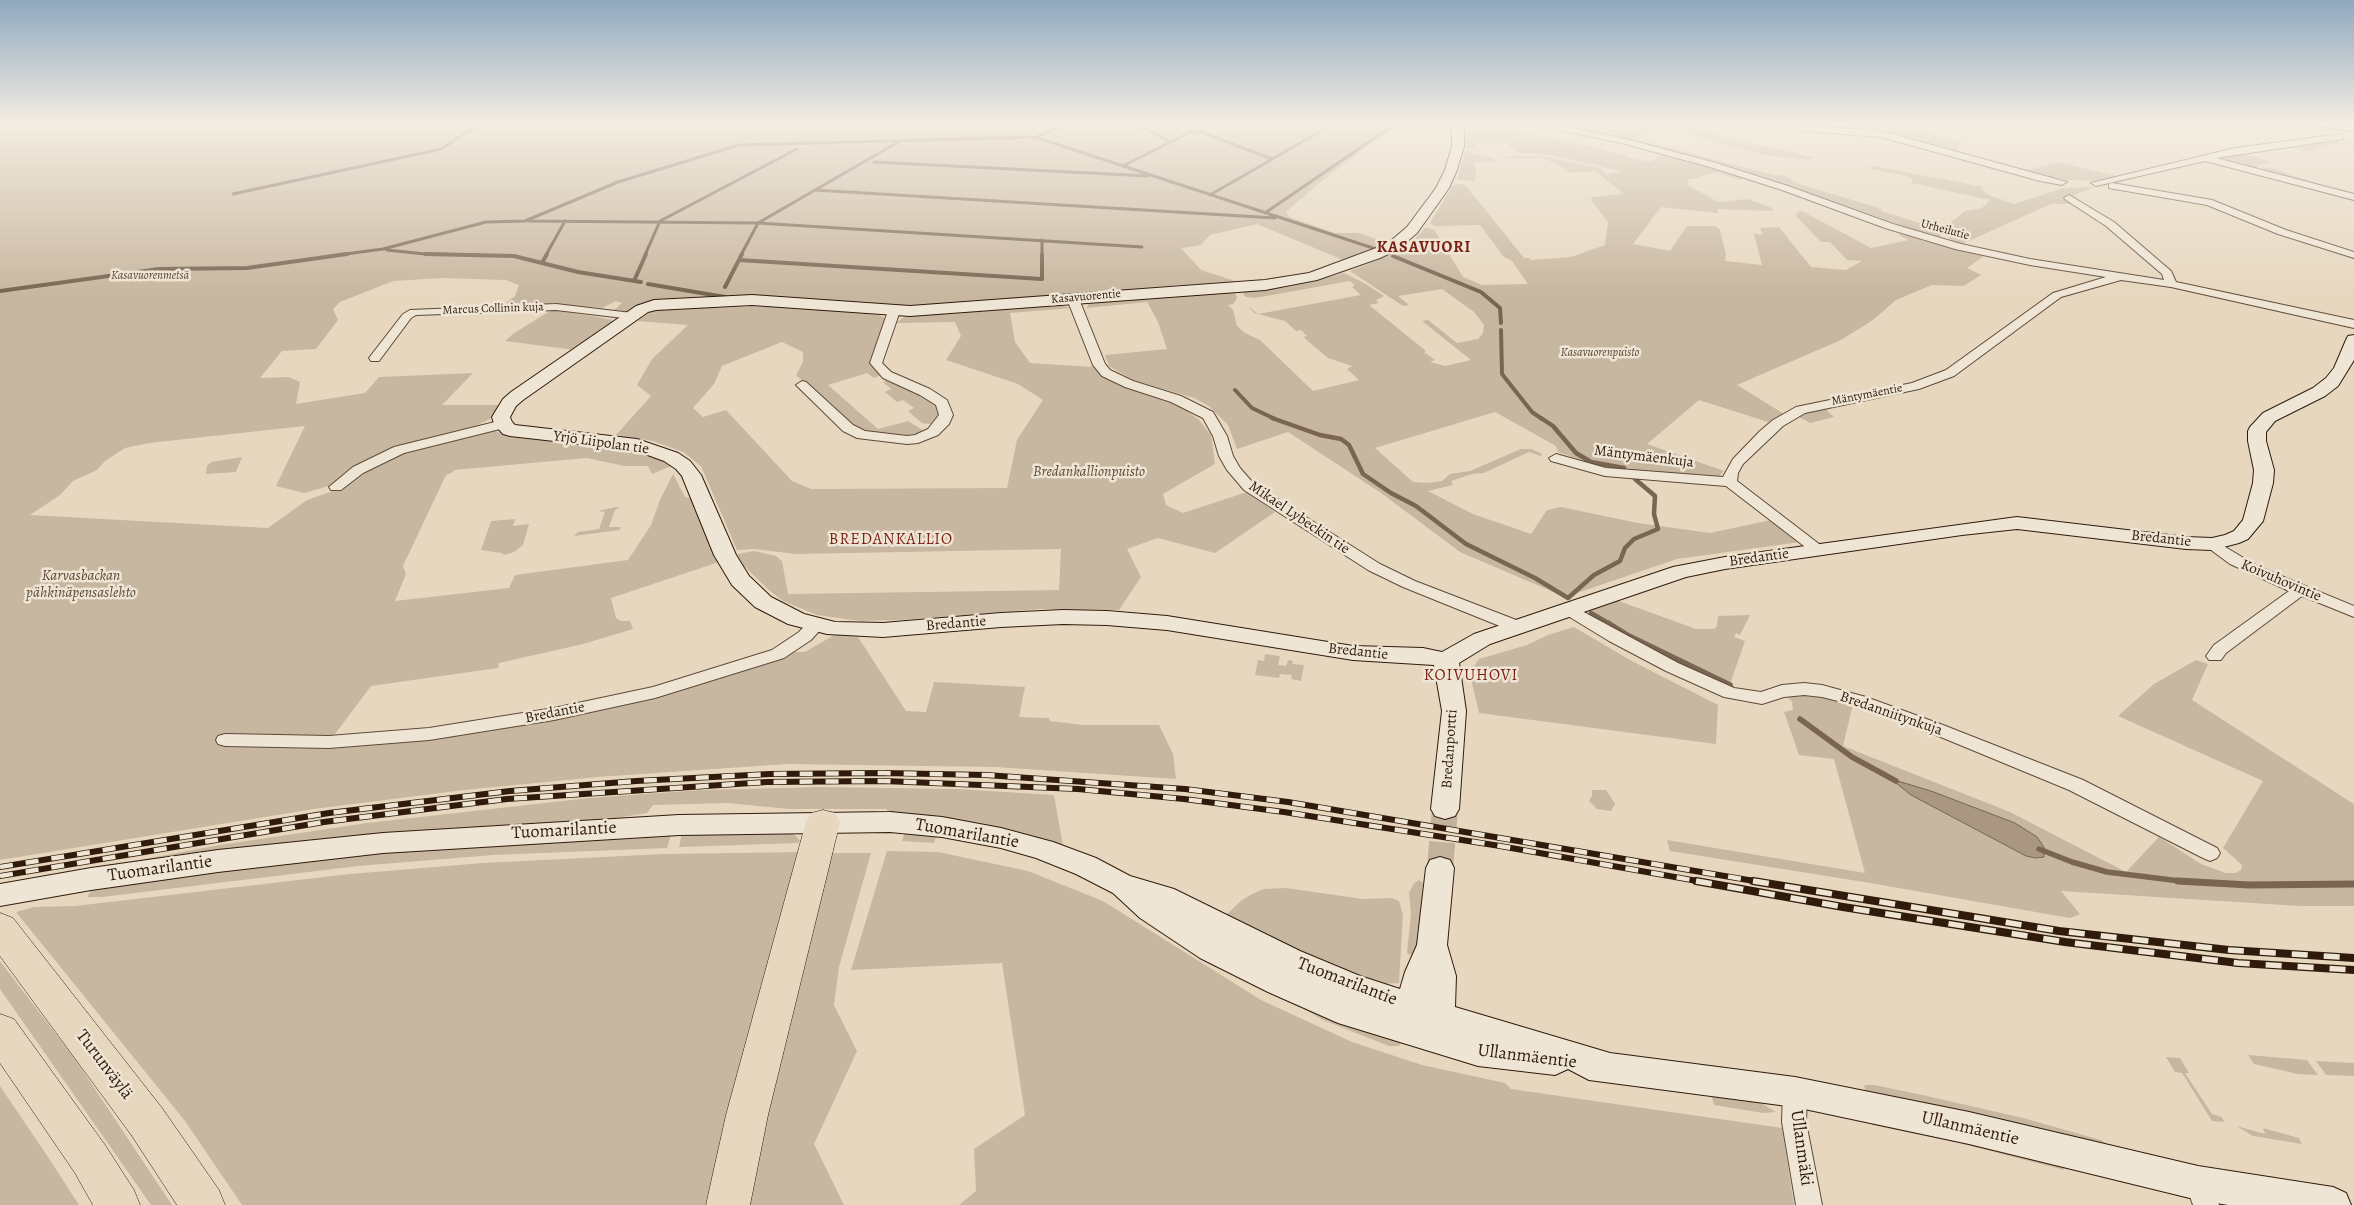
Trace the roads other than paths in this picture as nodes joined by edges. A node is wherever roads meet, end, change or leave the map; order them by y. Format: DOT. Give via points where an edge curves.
graph roads {
  1 [pos="1445,180"];
  2 [pos="1761,180"];
  3 [pos="2052,180"];
  4 [pos="2107,180"];
  5 [pos="2291,180"];
  6 [pos="2062,182"];
  7 [pos="2096,183"];
  8 [pos="2112,186"];
  9 [pos="2354,197"];
  10 [pos="2069,198"];
  11 [pos="2354,255"];
  12 [pos="2120,276"];
  13 [pos="2171,284"];
  14 [pos="1073,299"];
  15 [pos="894,310"];
  16 [pos="632,316"];
  17 [pos="2354,324"];
  18 [pos="2352,348"];
  19 [pos="375,358"];
  20 [pos="802,384"];
  21 [pos="503,424"];
  22 [pos="1556,458"];
  23 [pos="1730,482"];
  24 [pos="336,487"];
  25 [pos="2212,544"];
  26 [pos="1818,550"];
  27 [pos="2300,590"];
  28 [pos="1569,609"];
  29 [pos="2354,612"];
  30 [pos="816,624"];
  31 [pos="1518,627"];
  32 [pos="2215,656"];
  33 [pos="1447,660"];
  34 [pos="225,740"];
  35 [pos="1445,809"];
  36 [pos="823,822"];
  37 [pos="2210,853"];
  38 [pos="1440,868"];
  39 [pos="0,895"];
  40 [pos="0,928"];
  41 [pos="1423,1019"];
  42 [pos="0,1031"];
  43 [pos="1795,1092"];
  44 [pos="2202,1194"];
  45 [pos="118,1205"];
  46 [pos="203,1205"];
  47 [pos="728,1205"];
  48 [pos="1809,1205"];
  49 [pos="2333,1205"];
  1 -- 14 [label="street, Kasavuorentie" via="1412,230 1392,247 1338,269 1288,282"];
  2 -- 12 [label="street, Urheilutie" via="1952,245 2030,262"];
  3 -- 6 [label="street"];
  4 -- 7 [label="street"];
  5 -- 9 [label="street"];
  8 -- 11 [label="street" via="2209,202 2275,230"];
  10 -- 13 [label="street" via="2116,230 2167,273"];
  12 -- 13 [label="street, Urheilutie"];
  12 -- 23 [label="street, Mäntymäentie" via="2057,295 1969,362 1939,377 1915,386 1801,410 1778,422 1738,462"];
  13 -- 17 [label="street, Urheilutie"];
  14 -- 15 [label="street, Kasavuorentie"];
  14 -- 31 [label="street, Mikael Lybeckin tie" via="1099,365 1106,373 1128,384 1176,399 1208,416 1234,470 1249,487 1374,567 1408,584"];
  15 -- 16 [label="street, Kasavuorentie" via="752,300 654,305"];
  15 -- 20 [label="street" via="876,363 887,375 942,402 946,415 933,432 907,440 862,435 848,428"];
  16 -- 19 [label="street, Marcus Collinin kuja" via="556,307 414,312 406,316"];
  16 -- 21 [label="street" via="509,403 501,417"];
  18 -- 25 [label="street, Bredantie" via="2332,382 2319,392 2278,411 2257,430 2264,470 2252,521 2241,535"];
  21 -- 24 [label="street" via="399,450 358,470"];
  21 -- 30 [label="street, Yrjö Liipolan tie" via="510,430 523,433 637,445 672,457 688,469 725,555 740,580 763,602 796,619"];
  22 -- 23 [label="street, Mäntymäenkuja" via="1605,472"];
  23 -- 26 [label="street"];
  25 -- 26 [label="street, Bredantie" via="2017,523"];
  25 -- 27 [label="street, Koivuhovintie" via="2236,562"];
  26 -- 28 [label="street, Bredantie" via="1688,570"];
  27 -- 29 [label="street, Koivuhovintie"];
  27 -- 32 [label="street"];
  28 -- 31 [label="street, Bredantie"];
  28 -- 37 [label="street, Bredanniitynkuja" via="1615,637 1721,689 1762,698 1782,690 1804,689 1860,702 1946,732 2076,785"];
  30 -- 33 [label="street, Bredantie" via="883,630 1001,620 1107,618 1167,624 1353,653"];
  30 -- 34 [label="street, Bredantie" via="805,636 778,654 655,692 554,714 420,735 329,742"];
  31 -- 33 [label="street, Bredantie" via="1482,639"];
  33 -- 35 [label="street, Bredanportti" via="1454,711"];
  36 -- 39 [label="street, Tuomarilantie" via="597,829 383,843 91,878"];
  36 -- 41 [label="street, Tuomarilantie" via="890,822 942,827 1043,849 1121,884 1164,897 1289,960"];
  36 -- 47 [label="highway" via="750,1105"];
  38 -- 41 [label="street" via="1432,945 1420,972"];
  40 -- 46 [label="highway, Turunväylä" via="147,1122"];
  41 -- 43 [label="street, Ullanmäentie" via="1498,1056 1605,1066"];
  42 -- 45 [label="highway" via="90,1159"];
  43 -- 44 [label="street, Ullanmäentie" via="1969,1128"];
  43 -- 48 [label="street, Ullanmäki" via="1794,1122"];
  44 -- 49 [label="street, Ullanmäentie"];
}
